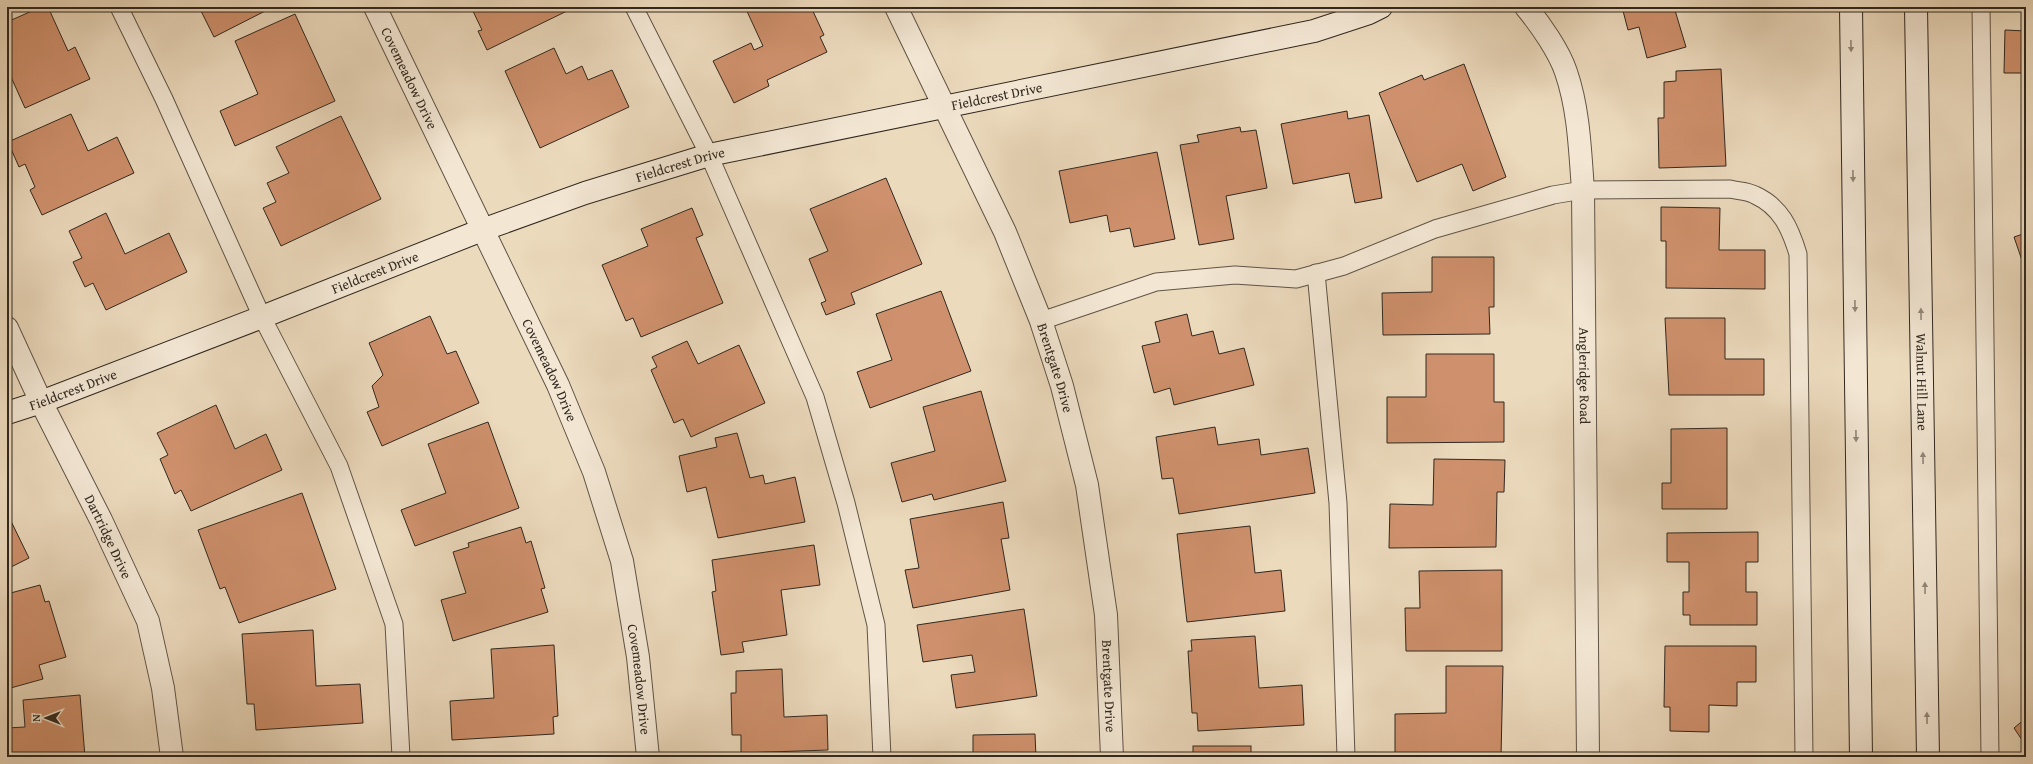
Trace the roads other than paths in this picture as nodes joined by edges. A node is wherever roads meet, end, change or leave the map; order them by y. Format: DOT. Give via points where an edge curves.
graph roads {
  1 [pos="119,7"];
  2 [pos="375,7"];
  3 [pos="634,7"];
  4 [pos="896,7"];
  5 [pos="1381,7"];
  6 [pos="1526,7"];
  7 [pos="1851,7"];
  8 [pos="1916,7"];
  9 [pos="1981,7"];
  10 [pos="943,106"];
  11 [pos="709,155"];
  12 [pos="1583,190"];
  13 [pos="482,230"];
  14 [pos="1316,273"];
  15 [pos="262,317"];
  16 [pos="1042,321"];
  17 [pos="7,328"];
  18 [pos="41,402"];
  19 [pos="7,413"];
  20 [pos="172,757"];
  21 [pos="401,757"];
  22 [pos="648,757"];
  23 [pos="882,757"];
  24 [pos="1112,757"];
  25 [pos="1346,757"];
  26 [pos="1588,757"];
  27 [pos="1804,757"];
  28 [pos="1860,757"];
  29 [pos="1928,757"];
  30 [pos="1990,757"];
  1 -- 15 [label="lane" via="164,99"];
  2 -- 13 [label="street, Covemeadow Drive"];
  3 -- 11 [label="lane"];
  4 -- 10 [label="street, Brentgate Drive"];
  5 -- 10 [label="street, Fieldcrest Drive" via="1314,31"];
  6 -- 12 [label="street, Angleridge Road" via="1541,26 1566,71 1579,128"];
  7 -- 28 [label="street, one-way"];
  29 -- 8 [label="street, Walnut Hill Lane, one-way"];
  9 -- 30 [label="lane"];
  10 -- 11 [label="street, Fieldcrest Drive"];
  10 -- 16 [label="street, Brentgate Drive" via="1005,232"];
  11 -- 13 [label="street, Fieldcrest Drive" via="584,193"];
  11 -- 23 [label="lane" via="815,397 846,503 876,625"];
  12 -- 14 [label="lane" via="1553,195 1435,229 1344,266"];
  12 -- 26 [label="street, Angleridge Road"];
  12 -- 27 [label="lane" via="1730,189 1754,194 1775,208 1791,231 1798,254"];
  13 -- 15 [label="street, Fieldcrest Drive"];
  13 -- 22 [label="street, Covemeadow Drive" via="558,385 604,502 622,561 638,657"];
  14 -- 16 [label="lane" via="1296,279 1235,275 1156,282"];
  14 -- 25 [label="lane" via="1338,503"];
  15 -- 18 [label="street, Fieldcrest Drive"];
  15 -- 21 [label="lane" via="339,466 394,624"];
  16 -- 24 [label="street, Brentgate Drive" via="1062,386 1087,485 1106,615"];
  17 -- 18 [label="street, Dartridge Drive"];
  18 -- 19 [label="street, Fieldcrest Drive"];
  18 -- 20 [label="street, Dartridge Drive" via="102,520 148,621 164,688"];
}
